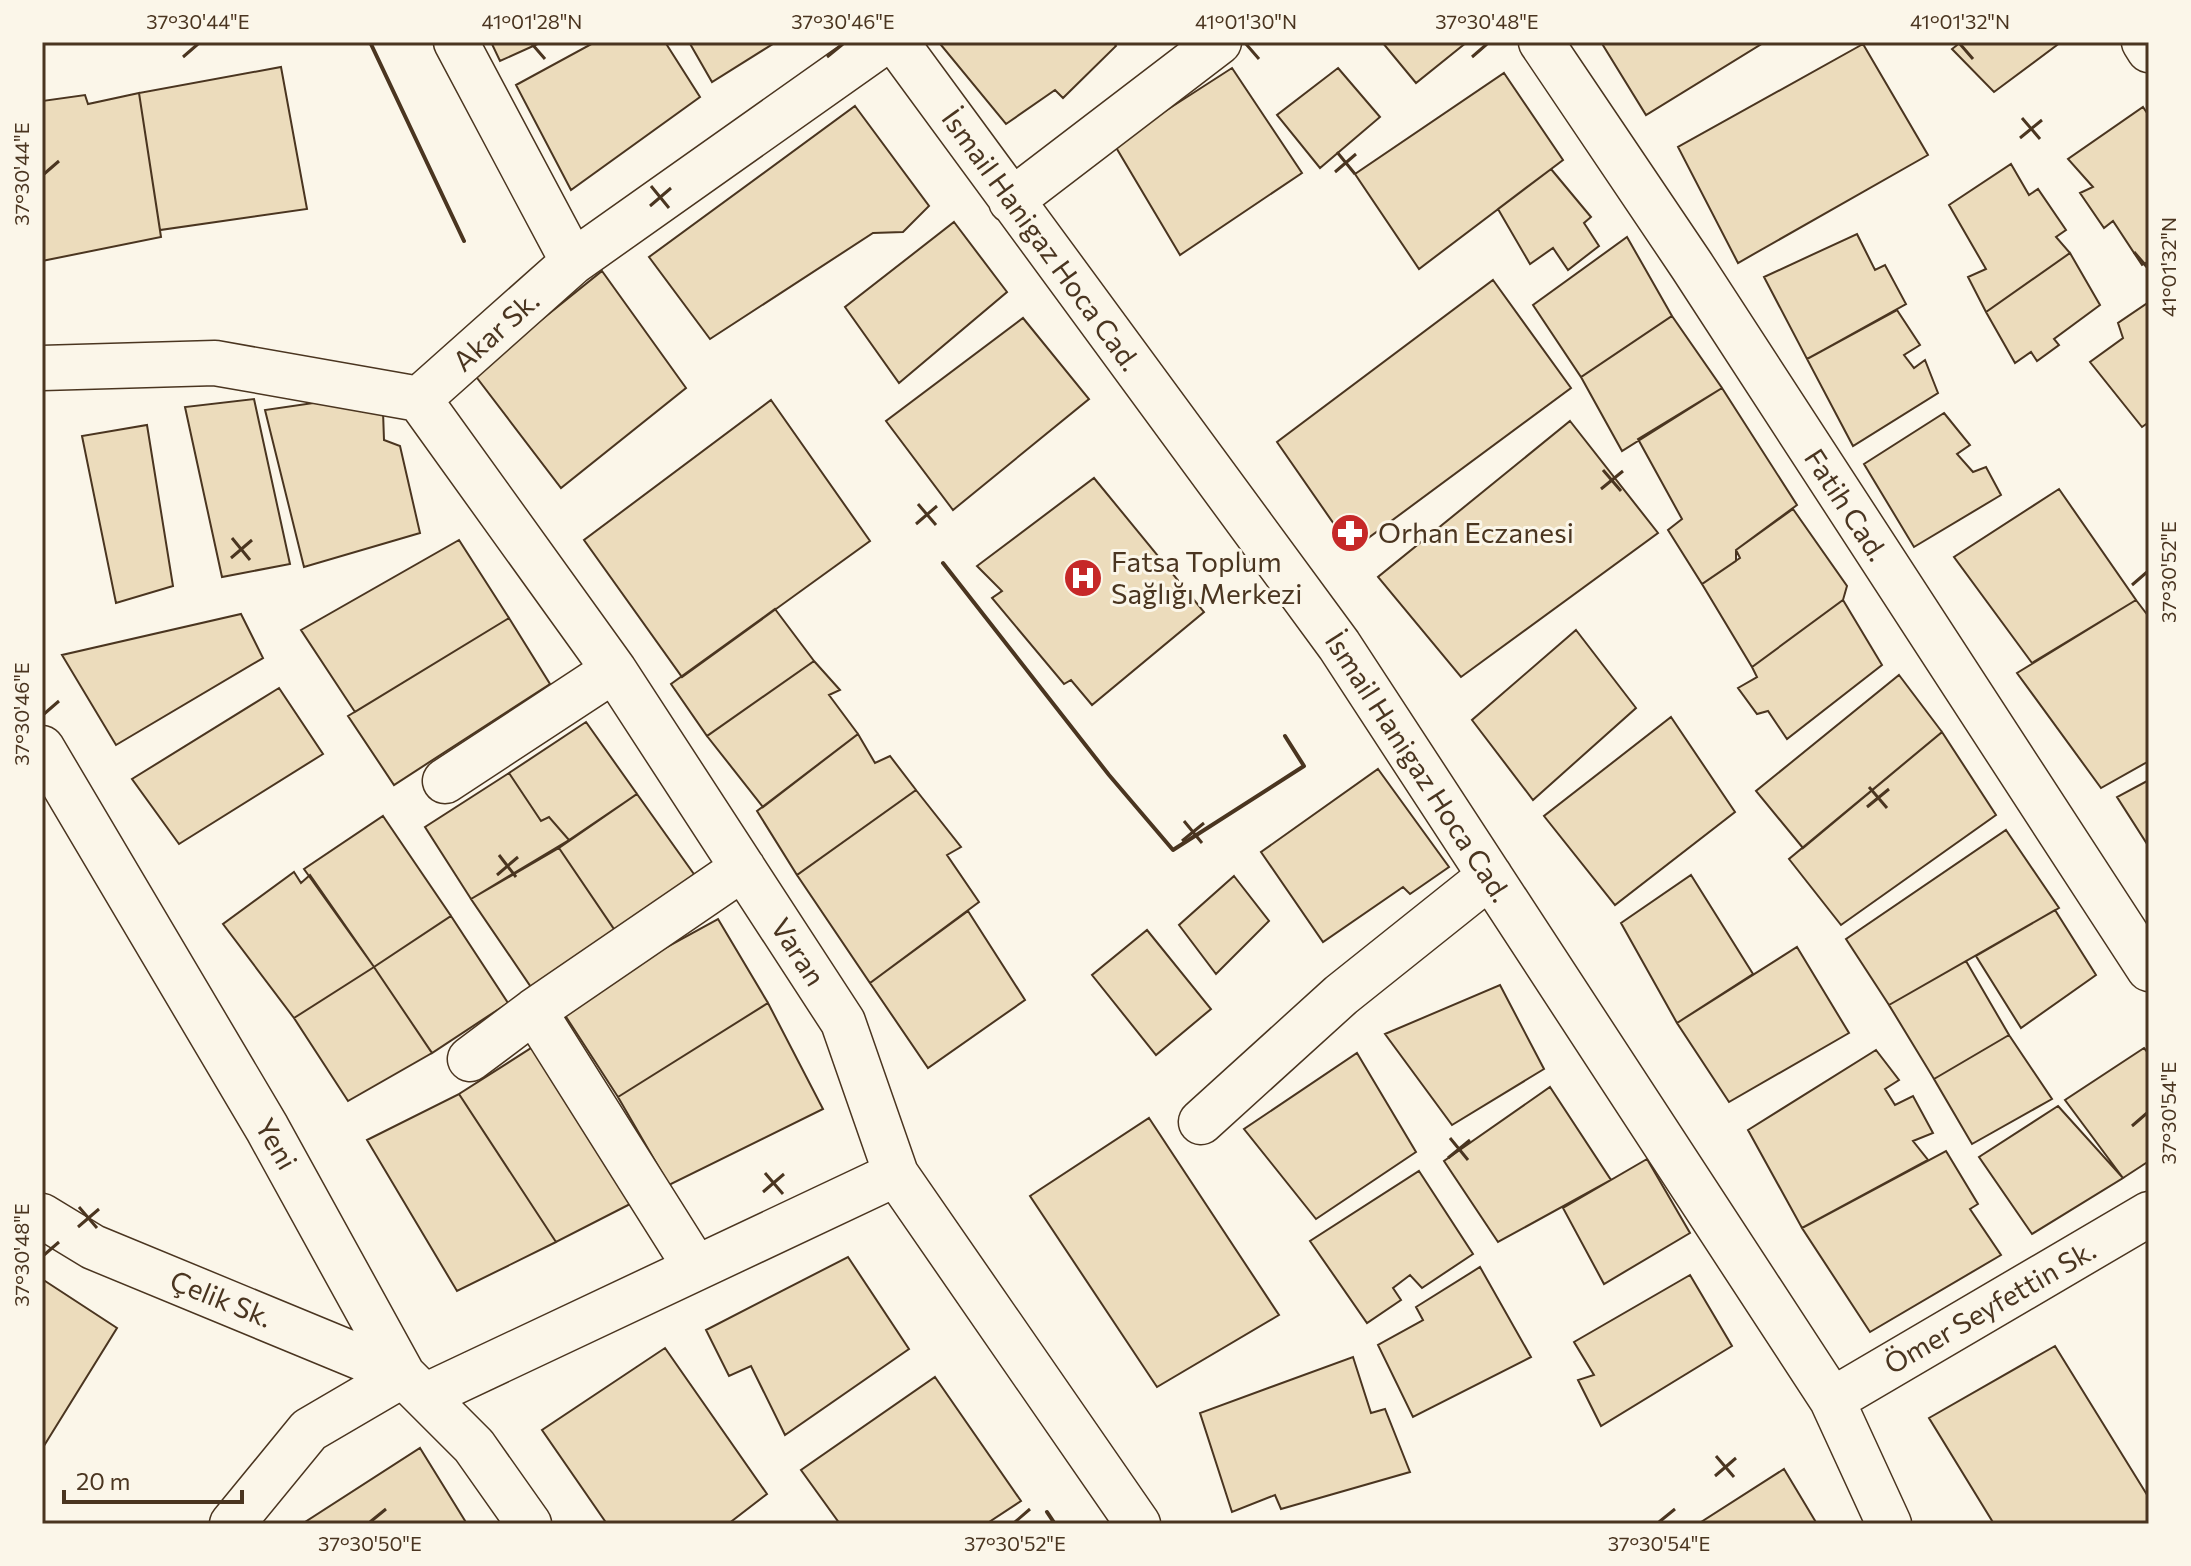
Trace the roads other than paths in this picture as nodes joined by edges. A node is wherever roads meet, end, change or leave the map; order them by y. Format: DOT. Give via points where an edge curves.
graph roads {
  1 [pos="456,42"];
  2 [pos="884,42"];
  3 [pos="896,42"];
  4 [pos="1219,42"];
  5 [pos="1541,42"];
  6 [pos="2144,42"];
  7 [pos="2149,50"];
  8 [pos="1011,201"];
  9 [pos="573,262"];
  10 [pos="42,368"];
  11 [pos="419,399"];
  12 [pos="614,670"];
  13 [pos="42,748"];
  14 [pos="445,781"];
  15 [pos="743,868"];
  16 [pos="1490,876"];
  17 [pos="2149,969"];
  18 [pos="534,1011"];
  19 [pos="470,1059"];
  20 [pos="1201,1122"];
  21 [pos="896,1174"];
  22 [pos="2149,1214"];
  23 [pos="42,1216"];
  24 [pos="696,1268"];
  25 [pos="414,1385"];
  26 [pos="1832,1400"];
  27 [pos="232,1524"];
  28 [pos="529,1524"];
  29 [pos="1138,1524"];
  30 [pos="1889,1524"];
  1 -- 9 [label="street"];
  2 -- 9 [label="street, Akar Sk."];
  3 -- 8 [label="street, İsmail Hanigaz Hoca Cad."];
  4 -- 8 [label="street"];
  5 -- 17 [label="street, Fatih Cad."];
  6 -- 7 [label="street"];
  8 -- 16 [label="street, İsmail Hanigaz Hoca Cad." via="1339,645"];
  9 -- 11 [label="street, Akar Sk."];
  10 -- 11 [label="street" via="215,363"];
  11 -- 12 [label="street, Varan"];
  12 -- 14 [label="street"];
  12 -- 15 [label="street, Varan"];
  13 -- 25 [label="street, Yeni"];
  15 -- 18 [label="street"];
  15 -- 21 [label="street, Varan" via="843,1022"];
  16 -- 20 [label="street" via="1341,995"];
  16 -- 26 [label="street, İsmail Hanigaz Hoca Cad."];
  18 -- 19 [label="street"];
  18 -- 24 [label="street"];
  21 -- 24 [label="street"];
  21 -- 29 [label="street, Varan"];
  22 -- 26 [label="street, Ömer Seyfettin Sk."];
  23 -- 25 [label="street, Çelik Sk." via="93,1247"];
  24 -- 25 [label="street"];
  25 -- 27 [label="street" via="309,1430"];
  25 -- 28 [label="street, Yeni" via="474,1446"];
  26 -- 30 [label="street, İsmail Hanigaz Hoca Cad."];
}
